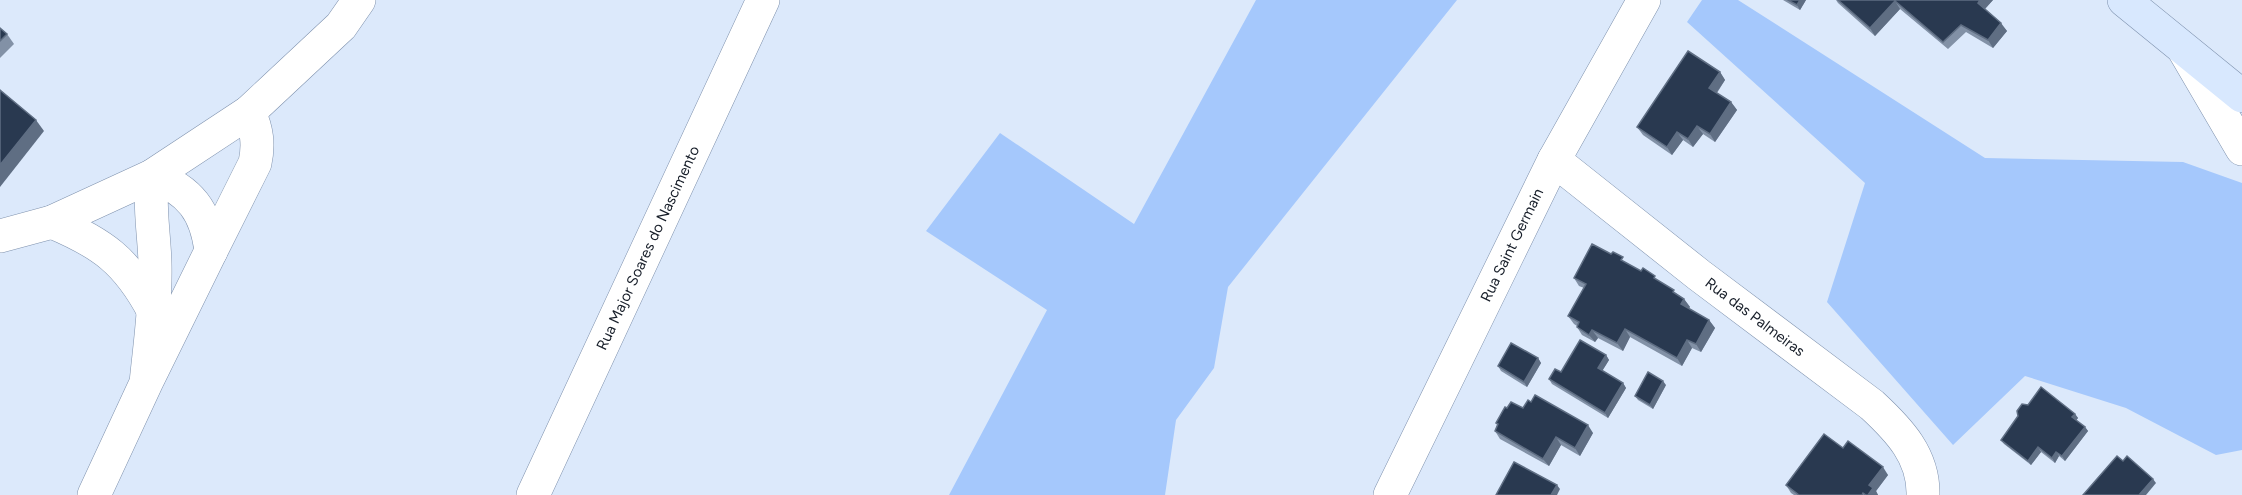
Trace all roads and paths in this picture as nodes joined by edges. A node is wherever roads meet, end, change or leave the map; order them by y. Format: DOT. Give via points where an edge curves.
graph roads {
  1 [pos="360,0"];
  2 [pos="764,0"];
  3 [pos="1644,0"];
  4 [pos="2124,0"];
  5 [pos="2183,49"];
  6 [pos="2242,96"];
  7 [pos="249,112"];
  8 [pos="2242,149"];
  9 [pos="1554,160"];
  10 [pos="152,176"];
  11 [pos="52,222"];
  12 [pos="0,236"];
  13 [pos="211,251"];
  14 [pos="153,310"];
  15 [pos="146,383"];
  16 [pos="94,495"];
  17 [pos="533,495"];
  18 [pos="1390,495"];
  19 [pos="1923,495"];
  1 -- 7 [label="street" via="341,26"];
  2 -- 17 [label="street, Rua Major Soares do Nascimento"];
  3 -- 9 [label="street, Rua Saint Germain"];
  4 -- 5 [label="main road"];
  5 -- 6 [label="main road"];
  5 -- 8 [label="street"];
  7 -- 10 [label="street"];
  7 -- 13 [label="street" via="257,134 255,163"];
  9 -- 18 [label="street, Rua Saint Germain"];
  9 -- 19 [label="street, Rua das Palmeiras" via="1872,405 1915,456"];
  10 -- 11 [label="street"];
  10 -- 13 [label="street" via="168,182 194,203 209,234"];
  10 -- 14 [label="street" via="149,202 155,262"];
  11 -- 12 [label="street"];
  11 -- 14 [label="street" via="85,236 118,260"];
  13 -- 15 [label="street"];
  14 -- 15 [label="street"];
  15 -- 16 [label="street"];
}
